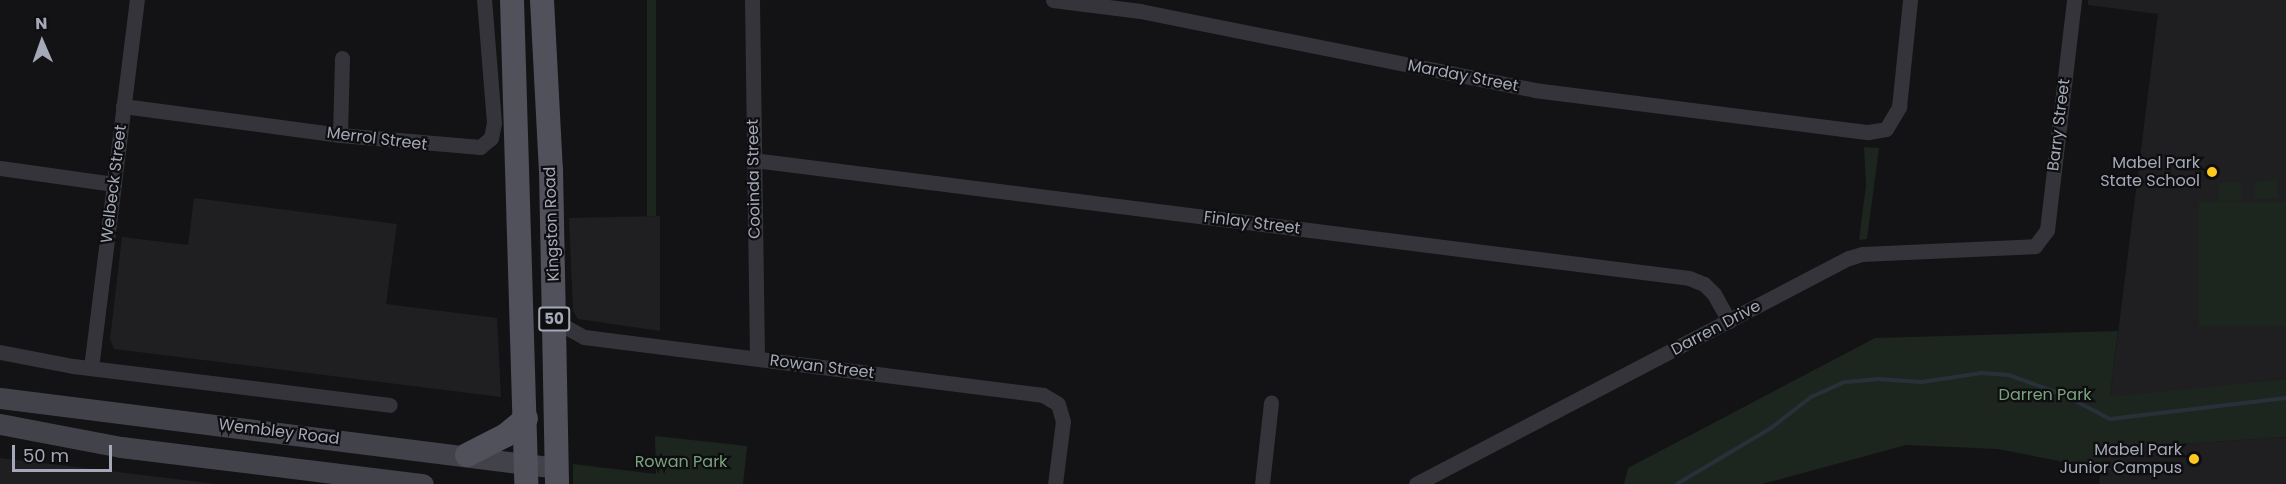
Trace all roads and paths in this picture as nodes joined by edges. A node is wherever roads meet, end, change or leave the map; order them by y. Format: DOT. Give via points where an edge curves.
graph roads {
  1 [pos="137,0"];
  2 [pos="484,0"];
  3 [pos="512,0"];
  4 [pos="542,0"];
  5 [pos="752,0"];
  6 [pos="1053,0"];
  7 [pos="1910,0"];
  8 [pos="2074,0"];
  9 [pos="342,58"];
  10 [pos="123,106"];
  11 [pos="340,135"];
  12 [pos="754,160"];
  13 [pos="0,168"];
  14 [pos="114,184"];
  15 [pos="2035,246"];
  16 [pos="555,321"];
  17 [pos="1729,321"];
  18 [pos="584,337"];
  19 [pos="555,347"];
  20 [pos="0,352"];
  21 [pos="757,358"];
  22 [pos="91,368"];
  23 [pos="0,398"];
  24 [pos="1271,402"];
  25 [pos="390,405"];
  26 [pos="526,418"];
  27 [pos="0,424"];
  28 [pos="467,455"];
  29 [pos="557,476"];
  30 [pos="525,479"];
  31 [pos="423,484"];
  32 [pos="1055,484"];
  33 [pos="1262,484"];
  34 [pos="1416,484"];
  1 -- 10 [label="street, Welbeck Street"];
  2 -- 11 [label="street, Merrol Street" via="494,123 489,141 480,147 464,148"];
  3 -- 26 [label="main road, Kingston Road / 50"];
  4 -- 16 [label="main road, Kingston Road / 50"];
  5 -- 12 [label="street, Cooinda Street"];
  6 -- 7 [label="street, Marday Street" via="1140,11 1534,90 1876,132 1894,121 1899,107"];
  8 -- 15 [label="street, Barry Street" via="2047,230"];
  9 -- 11 [label="street"];
  10 -- 11 [label="street, Merrol Street"];
  10 -- 14 [label="street, Welbeck Street"];
  12 -- 17 [label="street, Finlay Street" via="1689,278 1704,284 1714,294"];
  12 -- 21 [label="street, Cooinda Street"];
  13 -- 14 [label="street"];
  14 -- 22 [label="street, Welbeck Street"];
  15 -- 17 [label="street, Darren Drive" via="1862,254"];
  16 -- 18 [label="street, Rowan Street"];
  16 -- 19 [label="main road, Kingston Road / 50"];
  17 -- 34 [label="street, Darren Drive"];
  18 -- 19 [label="street, Rowan Street"];
  18 -- 21 [label="street, Rowan Street"];
  19 -- 29 [label="main road, Kingston Road / 50"];
  20 -- 22 [label="street"];
  21 -- 32 [label="street, Rowan Street" via="1043,395 1058,404 1063,421"];
  22 -- 25 [label="street"];
  23 -- 28 [label="main road, Wembley Road"];
  24 -- 33 [label="street"];
  26 -- 28 [label="main road" via="506,435"];
  26 -- 30 [label="main road, Kingston Road"];
  27 -- 31 [label="main road" via="121,447"];
  28 -- 30 [label="main road, Wembley Road"];
  29 -- 30 [label="main road, Wembley Road"];
}
